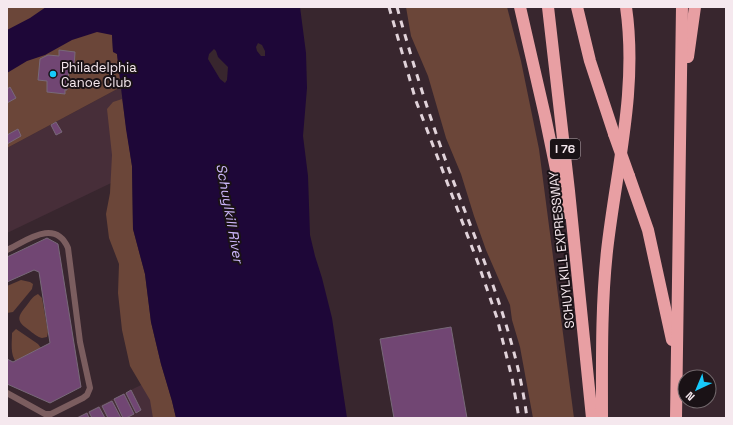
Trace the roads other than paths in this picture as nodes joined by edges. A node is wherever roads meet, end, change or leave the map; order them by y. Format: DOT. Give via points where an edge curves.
graph roads {
  1 [pos="520,7"];
  2 [pos="548,7"];
  3 [pos="577,7"];
  4 [pos="626,7"];
  5 [pos="682,7"];
  6 [pos="695,7"];
  7 [pos="681,103"];
  8 [pos="7,250"];
  9 [pos="580,291"];
  10 [pos="677,361"];
  11 [pos="7,393"];
  12 [pos="592,418"];
  13 [pos="602,418"];
  14 [pos="676,418"];
  1 -- 9 [label="highway"];
  2 -- 9 [label="highway, SCHUYLKILL EXPRESSWAY / I 76"];
  3 -- 10 [label="highway, bridge" via="590,61 648,230"];
  4 -- 13 [label="highway" via="630,82 604,286"];
  5 -- 7 [label="highway"];
  6 -- 7 [label="highway"];
  7 -- 10 [label="highway"];
  8 -- 11 [label="lane" via="47,232 54,233 65,242 68,248 80,342 90,388 83,398 51,414 45,414"];
  9 -- 12 [label="highway, SCHUYLKILL EXPRESSWAY / I 76"];
  10 -- 14 [label="highway"];
}
